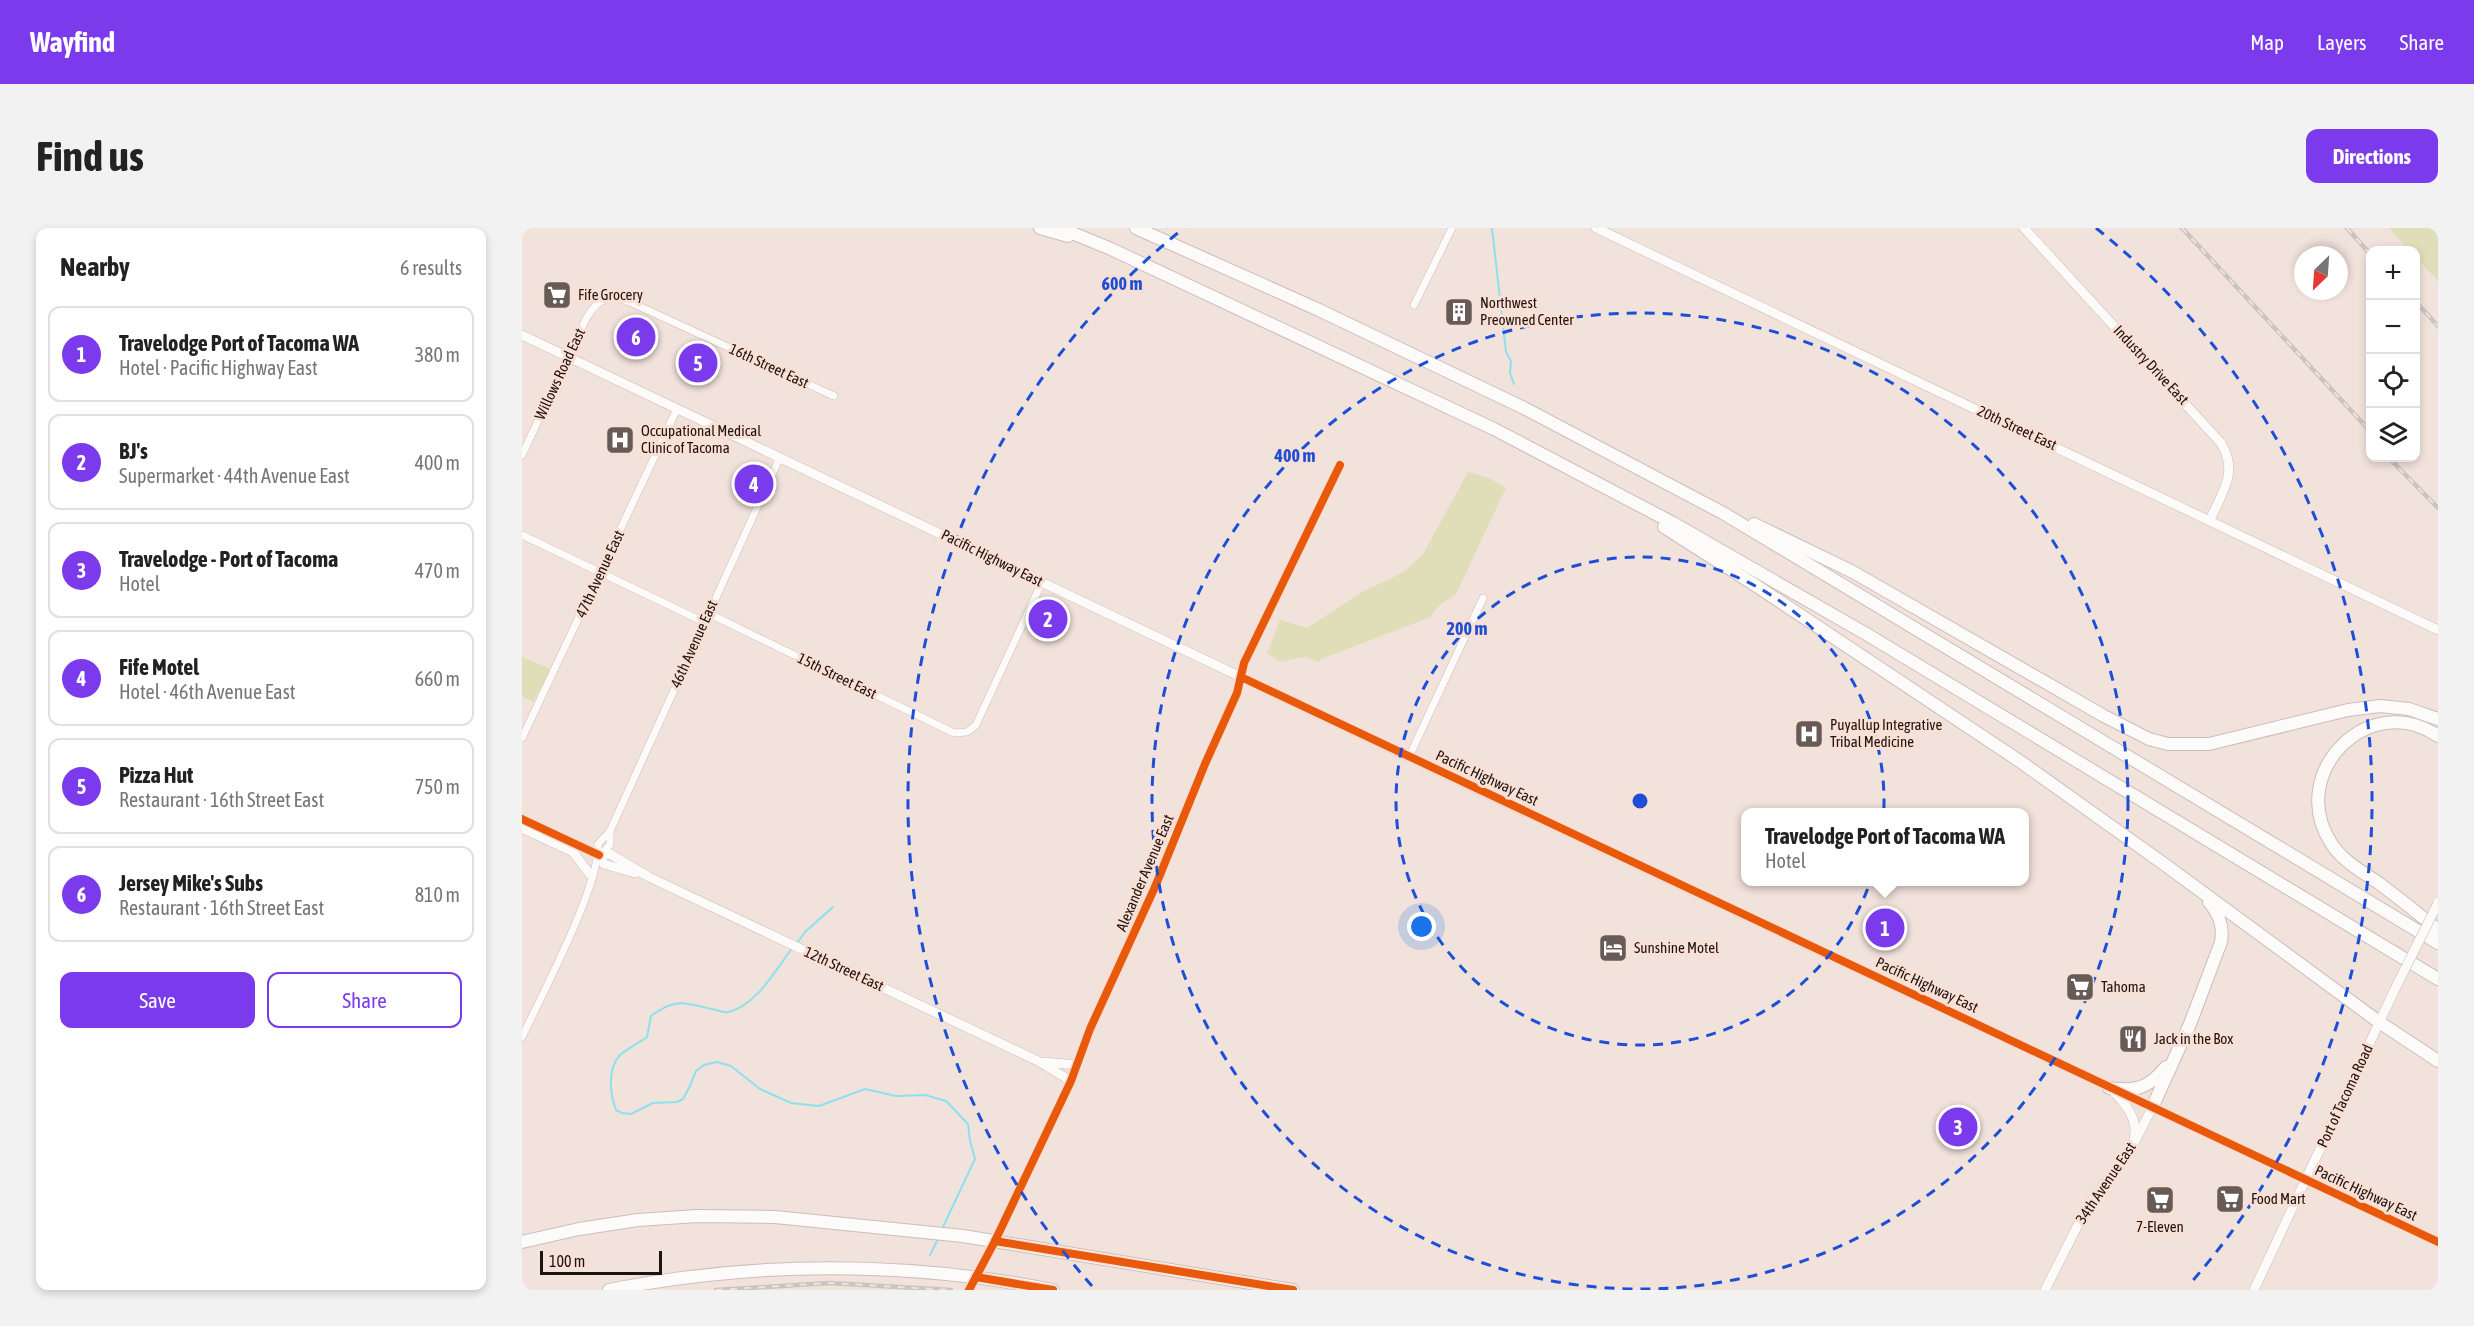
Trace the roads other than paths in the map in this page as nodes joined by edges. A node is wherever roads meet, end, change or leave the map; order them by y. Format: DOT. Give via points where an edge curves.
graph roads {
  1 [pos="1040,228"];
  2 [pos="1060,228"];
  3 [pos="1136,228"];
  4 [pos="1452,228"];
  5 [pos="1596,228"];
  6 [pos="2024,228"];
  7 [pos="1111,249"];
  8 [pos="604,298"];
  9 [pos="1414,305"];
  10 [pos="522,335"];
  11 [pos="567,357"];
  12 [pos="834,396"];
  13 [pos="678,409"];
  14 [pos="522,455"];
  15 [pos="780,457"];
  16 [pos="1340,465"];
  17 [pos="1576,472"];
  18 [pos="1723,513"];
  19 [pos="2210,520"];
  20 [pos="522,535"];
  21 [pos="600,573"];
  22 [pos="1042,582"];
  23 [pos="1482,598"];
  24 [pos="708,613"];
  25 [pos="704,622"];
  26 [pos="2438,630"];
  27 [pos="1241,677"];
  28 [pos="2438,719"];
  29 [pos="2438,736"];
  30 [pos="522,738"];
  31 [pos="1409,758"];
  32 [pos="522,819"];
  33 [pos="522,828"];
  34 [pos="599,855"];
  35 [pos="592,877"];
  36 [pos="2198,889"];
  37 [pos="2438,903"];
  38 [pos="2438,930"];
  39 [pos="2438,943"];
  40 [pos="2438,979"];
  41 [pos="2379,1022"];
  42 [pos="522,1037"];
  43 [pos="2176,1055"];
  44 [pos="1038,1061"];
  45 [pos="2438,1061"];
  46 [pos="1077,1065"];
  47 [pos="1071,1081"];
  48 [pos="2109,1088"];
  49 [pos="2152,1108"];
  50 [pos="2133,1145"];
  51 [pos="2306,1180"];
  52 [pos="995,1241"];
  53 [pos="522,1242"];
  54 [pos="2438,1242"];
  55 [pos="976,1277"];
  56 [pos="609,1290"];
  57 [pos="969,1290"];
  58 [pos="1053,1290"];
  59 [pos="1293,1290"];
  60 [pos="2045,1290"];
  61 [pos="2254,1290"];
  1 -- 7 [label="highway"];
  2 -- 7 [label="highway"];
  3 -- 18 [label="highway" via="1524,408"];
  4 -- 9 [label="street"];
  5 -- 19 [label="main road, 20th Street East"];
  6 -- 19 [label="main road, Industry Drive East" via="2221,443 2230,472"];
  7 -- 17 [label="highway" via="1494,429"];
  8 -- 11 [label="street, Willows Road East" via="592,309"];
  8 -- 12 [label="street, 16th Street East" via="630,302"];
  10 -- 11 [label="main road, Pacific Highway East"];
  11 -- 13 [label="main road, Pacific Highway East"];
  11 -- 14 [label="street, Willows Road East"];
  13 -- 15 [label="main road, Pacific Highway East"];
  13 -- 21 [label="street, 47th Avenue East"];
  15 -- 22 [label="main road, Pacific Highway East"];
  15 -- 24 [label="street, 46th Avenue East"];
  16 -- 27 [label="street, Alexander Avenue East" via="1244,663"];
  17 -- 36 [label="highway" via="1755,585 2021,762"];
  17 -- 40 [label="highway" via="1840,618"];
  18 -- 28 [label="highway" via="1769,529 1853,572 2149,739 2168,744 2209,744 2348,710 2380,706 2409,709"];
  18 -- 39 [label="highway"];
  19 -- 26 [label="main road, 20th Street East"];
  20 -- 21 [label="street"];
  21 -- 25 [label="street"];
  21 -- 30 [label="street, 47th Avenue East"];
  22 -- 24 [label="street, 15th Street East" via="977,724 967,732 954,733"];
  22 -- 27 [label="main road, Pacific Highway East"];
  23 -- 31 [label="street"];
  24 -- 25 [label="street, 46th Avenue East"];
  25 -- 34 [label="street, 46th Avenue East" via="610,831 598,844"];
  27 -- 31 [label="main road, Pacific Highway East"];
  27 -- 46 [label="main road, Alexander Avenue East"];
  29 -- 38 [label="highway" via="2419,725 2402,722 2358,732 2330,758 2318,798 2323,827 2344,858"];
  31 -- 48 [label="main road, Pacific Highway East"];
  32 -- 34 [label="main road, 12th Street East"];
  33 -- 35 [label="main road" via="573,852"];
  34 -- 35 [label="street, 46th Avenue East"];
  34 -- 44 [label="main road, 12th Street East" via="610,854 649,877"];
  35 -- 42 [label="street, 46th Avenue East"];
  36 -- 41 [label="highway"];
  36 -- 43 [label="highway" via="2219,917 2223,934"];
  37 -- 41 [label="main road, Port of Tacoma Road, bridge"];
  41 -- 45 [label="highway"];
  41 -- 51 [label="main road, Port of Tacoma Road"];
  43 -- 48 [label="highway" via="2147,1086 2137,1090"];
  43 -- 49 [label="highway"];
  44 -- 46 [label="main road, 12th Street East"];
  44 -- 47 [label="main road, 12th Street East"];
  46 -- 47 [label="main road, Alexander Avenue East"];
  47 -- 52 [label="main road, Alexander Avenue East"];
  48 -- 49 [label="main road, Pacific Highway East"];
  48 -- 50 [label="main road" via="2133,1115"];
  49 -- 50 [label="main road, 34th Avenue East"];
  49 -- 51 [label="main road, Pacific Highway East"];
  50 -- 60 [label="main road, 34th Avenue East" via="2086,1209"];
  51 -- 54 [label="main road, Pacific Highway East"];
  51 -- 61 [label="main road, Port of Tacoma Road"];
  52 -- 53 [label="highway" via="775,1217 698,1216 609,1224"];
  52 -- 55 [label="main road, Alexander Avenue East"];
  52 -- 59 [label="highway"];
  55 -- 56 [label="highway" via="809,1269 729,1272"];
  55 -- 57 [label="main road, Alexander Avenue East"];
  55 -- 58 [label="highway"];
}
